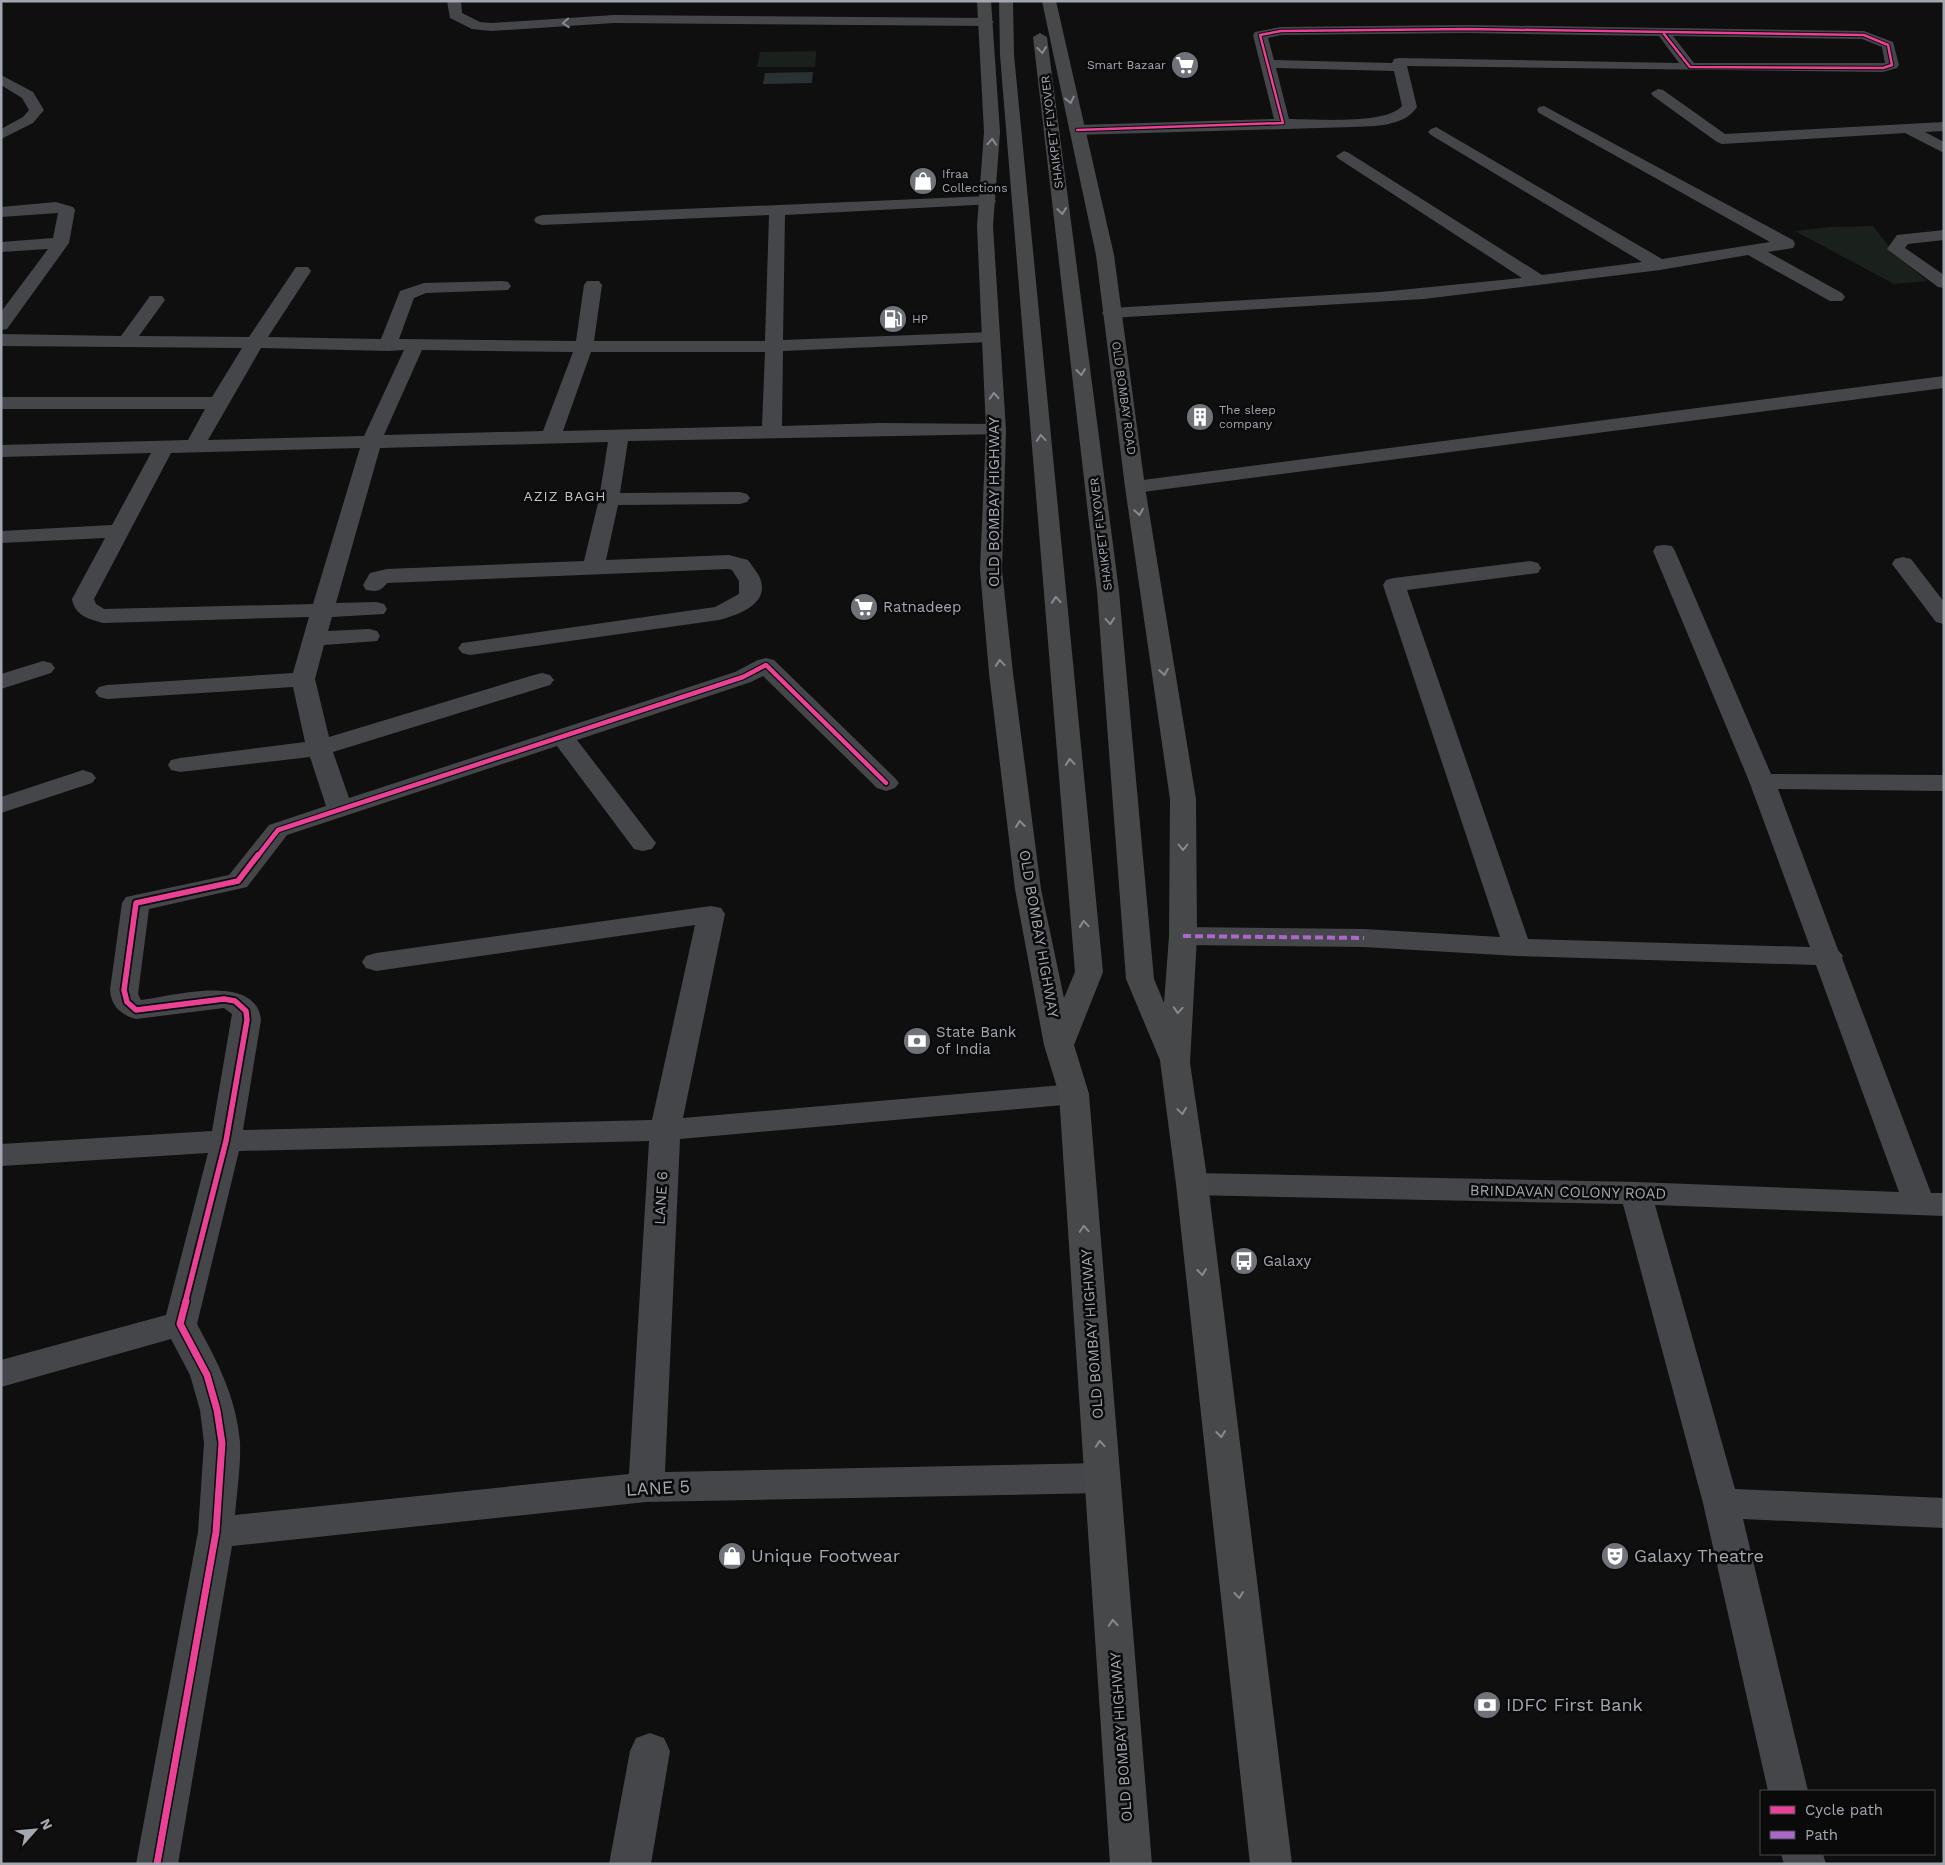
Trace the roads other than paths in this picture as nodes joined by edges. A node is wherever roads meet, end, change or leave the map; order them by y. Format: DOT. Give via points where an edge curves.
graph roads {
  1 [pos="454,1"];
  2 [pos="617,1"];
  3 [pos="984,1"];
  4 [pos="1006,1"];
  5 [pos="1036,1"];
  6 [pos="1049,1"];
  7 [pos="664,6"];
  8 [pos="922,8"];
  9 [pos="614,19"];
  10 [pos="987,22"];
  11 [pos="1467,29"];
  12 [pos="1664,34"];
  13 [pos="1314,60"];
  14 [pos="1268,64"];
  15 [pos="1488,64"];
  16 [pos="1399,65"];
  17 [pos="1690,67"];
  18 [pos="1,79"];
  19 [pos="1658,93"];
  20 [pos="28,95"];
  21 [pos="1,99"];
  22 [pos="1544,110"];
  23 [pos="1230,123"];
  24 [pos="1283,123"];
  25 [pos="1076,126"];
  26 [pos="1944,126"];
  27 [pos="1907,128"];
  28 [pos="1346,129"];
  29 [pos="1436,132"];
  30 [pos="1,134"];
  31 [pos="1944,148"];
  32 [pos="1344,156"];
  33 [pos="988,201"];
  34 [pos="777,210"];
  35 [pos="1,212"];
  36 [pos="542,220"];
  37 [pos="1944,235"];
  38 [pos="61,243"];
  39 [pos="1,247"];
  40 [pos="1751,250"];
  41 [pos="1660,265"];
  42 [pos="302,271"];
  43 [pos="1537,280"];
  44 [pos="1944,283"];
  45 [pos="593,285"];
  46 [pos="502,286"];
  47 [pos="1836,297"];
  48 [pos="156,300"];
  49 [pos="1111,313"];
  50 [pos="1,325"];
  51 [pos="991,337"];
  52 [pos="1,340"];
  53 [pos="125,343"];
  54 [pos="254,343"];
  55 [pos="388,345"];
  56 [pos="414,346"];
  57 [pos="773,346"];
  58 [pos="584,347"];
  59 [pos="1942,384"];
  60 [pos="1,403"];
  61 [pos="217,403"];
  62 [pos="996,430"];
  63 [pos="772,433"];
  64 [pos="620,437"];
  65 [pos="551,438"];
  66 [pos="371,444"];
  67 [pos="164,447"];
  68 [pos="194,447"];
  69 [pos="1,451"];
  70 [pos="1135,487"];
  71 [pos="740,498"];
  72 [pos="609,499"];
  73 [pos="120,531"];
  74 [pos="1,537"];
  75 [pos="1664,551"];
  76 [pos="1903,564"];
  77 [pos="593,568"];
  78 [pos="1530,568"];
  79 [pos="330,587"];
  80 [pos="376,609"];
  81 [pos="323,610"];
  82 [pos="1944,617"];
  83 [pos="369,636"];
  84 [pos="315,638"];
  85 [pos="470,648"];
  86 [pos="43,668"];
  87 [pos="303,679"];
  88 [pos="542,680"];
  89 [pos="1,682"];
  90 [pos="107,692"];
  91 [pos="562,736"];
  92 [pos="319,748"];
  93 [pos="180,765"];
  94 [pos="83,778"];
  95 [pos="1762,780"];
  96 [pos="886,783"];
  97 [pos="1944,783"];
  98 [pos="1,805"];
  99 [pos="341,811"];
  100 [pos="643,843"];
  101 [pos="1183,936"];
  102 [pos="1517,947"];
  103 [pos="1829,956"];
  104 [pos="376,962"];
  105 [pos="1059,1044"];
  106 [pos="1175,1063"];
  107 [pos="1074,1094"];
  108 [pos="665,1130"];
  109 [pos="226,1141"];
  110 [pos="1,1155"];
  111 [pos="1192,1184"];
  112 [pos="1636,1193"];
  113 [pos="1932,1204"];
  114 [pos="180,1324"];
  115 [pos="1,1374"];
  116 [pos="1102,1478"];
  117 [pos="646,1487"];
  118 [pos="1721,1503"];
  119 [pos="1944,1513"];
  120 [pos="216,1532"];
  121 [pos="650,1751"];
  122 [pos="1788,1790"];
  123 [pos="156,1864"];
  124 [pos="630,1864"];
  125 [pos="1131,1864"];
  126 [pos="1271,1864"];
  9 -- 1 [label="street, one-way" via="510,27 477,26 455,15"];
  2 -- 9 [label="street"];
  3 -- 10 [label="main road, OLD BOMBAY HIGHWAY"];
  105 -- 4 [label="main road, one-way" via="1089,972 1007,55"];
  5 -- 106 [label="main road, SHAIKPET FLYOVER, one-way" via="1108,591 1140,979"];
  6 -- 25 [label="main road, OLD BOMBAY ROAD, one-way"];
  7 -- 8 [label="street" via="678,11"];
  9 -- 10 [label="street"];
  33 -- 10 [label="main road, OLD BOMBAY HIGHWAY, one-way" via="992,132"];
  11 -- 14 [label="street" via="1270,32 1260,35"];
  11 -- 15 [label="street"];
  11 -- 17 [label="street" via="1864,35 1888,44 1892,65 1875,68"];
  12 -- 17 [label="street"];
  13 -- 16 [label="street"];
  14 -- 16 [label="street"];
  14 -- 24 [label="street"];
  15 -- 16 [label="street"];
  15 -- 17 [label="street"];
  16 -- 24 [label="street" via="1410,107 1404,114 1385,121"];
  18 -- 20 [label="street"];
  19 -- 27 [label="street" via="1722,139"];
  20 -- 21 [label="street"];
  20 -- 30 [label="street" via="37,110 28,120"];
  22 -- 40 [label="street" via="1788,244"];
  23 -- 24 [label="street"];
  23 -- 25 [label="street"];
  23 -- 28 [label="street" via="1241,131 1277,137"];
  25 -- 49 [label="main road, OLD BOMBAY ROAD" via="1105,255"];
  26 -- 27 [label="street"];
  27 -- 31 [label="street"];
  29 -- 41 [label="street"];
  32 -- 43 [label="street"];
  33 -- 34 [label="street"];
  33 -- 51 [label="main road, OLD BOMBAY HIGHWAY" via="985,226"];
  34 -- 36 [label="street"];
  34 -- 57 [label="street"];
  35 -- 38 [label="street" via="56,207 67,210"];
  37 -- 44 [label="street" via="1903,239 1895,249"];
  38 -- 39 [label="street"];
  38 -- 50 [label="street"];
  40 -- 41 [label="street"];
  40 -- 47 [label="street"];
  41 -- 43 [label="street"];
  42 -- 54 [label="street"];
  43 -- 49 [label="street" via="1470,289 1304,302"];
  45 -- 58 [label="street"];
  46 -- 55 [label="street" via="424,288 406,295"];
  48 -- 53 [label="street"];
  49 -- 70 [label="main road, OLD BOMBAY ROAD"];
  51 -- 57 [label="street"];
  62 -- 51 [label="main road, OLD BOMBAY HIGHWAY, one-way"];
  52 -- 53 [label="street"];
  53 -- 54 [label="street"];
  54 -- 55 [label="street"];
  54 -- 61 [label="street"];
  55 -- 56 [label="street"];
  56 -- 58 [label="street"];
  56 -- 66 [label="street"];
  57 -- 58 [label="street"];
  57 -- 63 [label="street"];
  58 -- 65 [label="street"];
  59 -- 70 [label="street"];
  60 -- 61 [label="street"];
  61 -- 68 [label="street"];
  62 -- 63 [label="street" via="881,429"];
  105 -- 62 [label="main road, OLD BOMBAY HIGHWAY, one-way" via="1028,889 1001,673 991,570"];
  63 -- 64 [label="street"];
  64 -- 65 [label="street"];
  64 -- 72 [label="street"];
  65 -- 66 [label="street"];
  66 -- 68 [label="street"];
  66 -- 79 [label="street"];
  67 -- 68 [label="street"];
  67 -- 69 [label="street"];
  67 -- 73 [label="street"];
  70 -- 101 [label="main road, OLD BOMBAY ROAD, one-way" via="1183,798"];
  71 -- 72 [label="street"];
  72 -- 77 [label="street"];
  73 -- 74 [label="street"];
  73 -- 81 [label="street" via="83,599 90,612 103,616"];
  75 -- 95 [label="street"];
  76 -- 82 [label="street"];
  77 -- 79 [label="street" via="387,576 378,578 379,585"];
  77 -- 85 [label="street" via="735,562 750,581 750,597 719,613"];
  78 -- 102 [label="street" via="1394,585"];
  79 -- 81 [label="street"];
  80 -- 81 [label="street"];
  81 -- 84 [label="street"];
  83 -- 84 [label="street"];
  84 -- 87 [label="street"];
  86 -- 89 [label="street"];
  87 -- 90 [label="street"];
  87 -- 92 [label="street"];
  88 -- 92 [label="street"];
  91 -- 96 [label="street" via="743,677 766,665"];
  91 -- 99 [label="street"];
  91 -- 100 [label="street"];
  92 -- 93 [label="street"];
  92 -- 99 [label="street"];
  94 -- 98 [label="street"];
  95 -- 97 [label="street"];
  95 -- 103 [label="street"];
  99 -- 109 [label="street" via="278,830 238,881 136,903 124,990 127,1005 136,1010 224,999 235,1001 246,1011"];
  101 -- 102 [label="street" via="1364,938"];
  101 -- 106 [label="main road, one-way"];
  102 -- 103 [label="street"];
  103 -- 113 [label="street"];
  104 -- 108 [label="street, LANE 6" via="711,914"];
  105 -- 107 [label="main road, OLD BOMBAY HIGHWAY"];
  106 -- 111 [label="main road, one-way"];
  107 -- 108 [label="street"];
  116 -- 107 [label="main road, OLD BOMBAY HIGHWAY, one-way"];
  108 -- 109 [label="street"];
  108 -- 117 [label="street, LANE 6"];
  109 -- 110 [label="street"];
  109 -- 114 [label="street"];
  111 -- 112 [label="street, BRINDAVAN COLONY ROAD"];
  111 -- 126 [label="main road, one-way"];
  112 -- 113 [label="street, BRINDAVAN COLONY ROAD"];
  112 -- 118 [label="street"];
  114 -- 115 [label="street"];
  114 -- 120 [label="street" via="207,1375 217,1410 222,1443"];
  116 -- 117 [label="street, LANE 5"];
  125 -- 116 [label="main road, OLD BOMBAY HIGHWAY, one-way"];
  117 -- 120 [label="street, LANE 5"];
  118 -- 119 [label="street"];
  118 -- 122 [label="street"];
  120 -- 123 [label="street"];
  121 -- 124 [label="street"];
}
